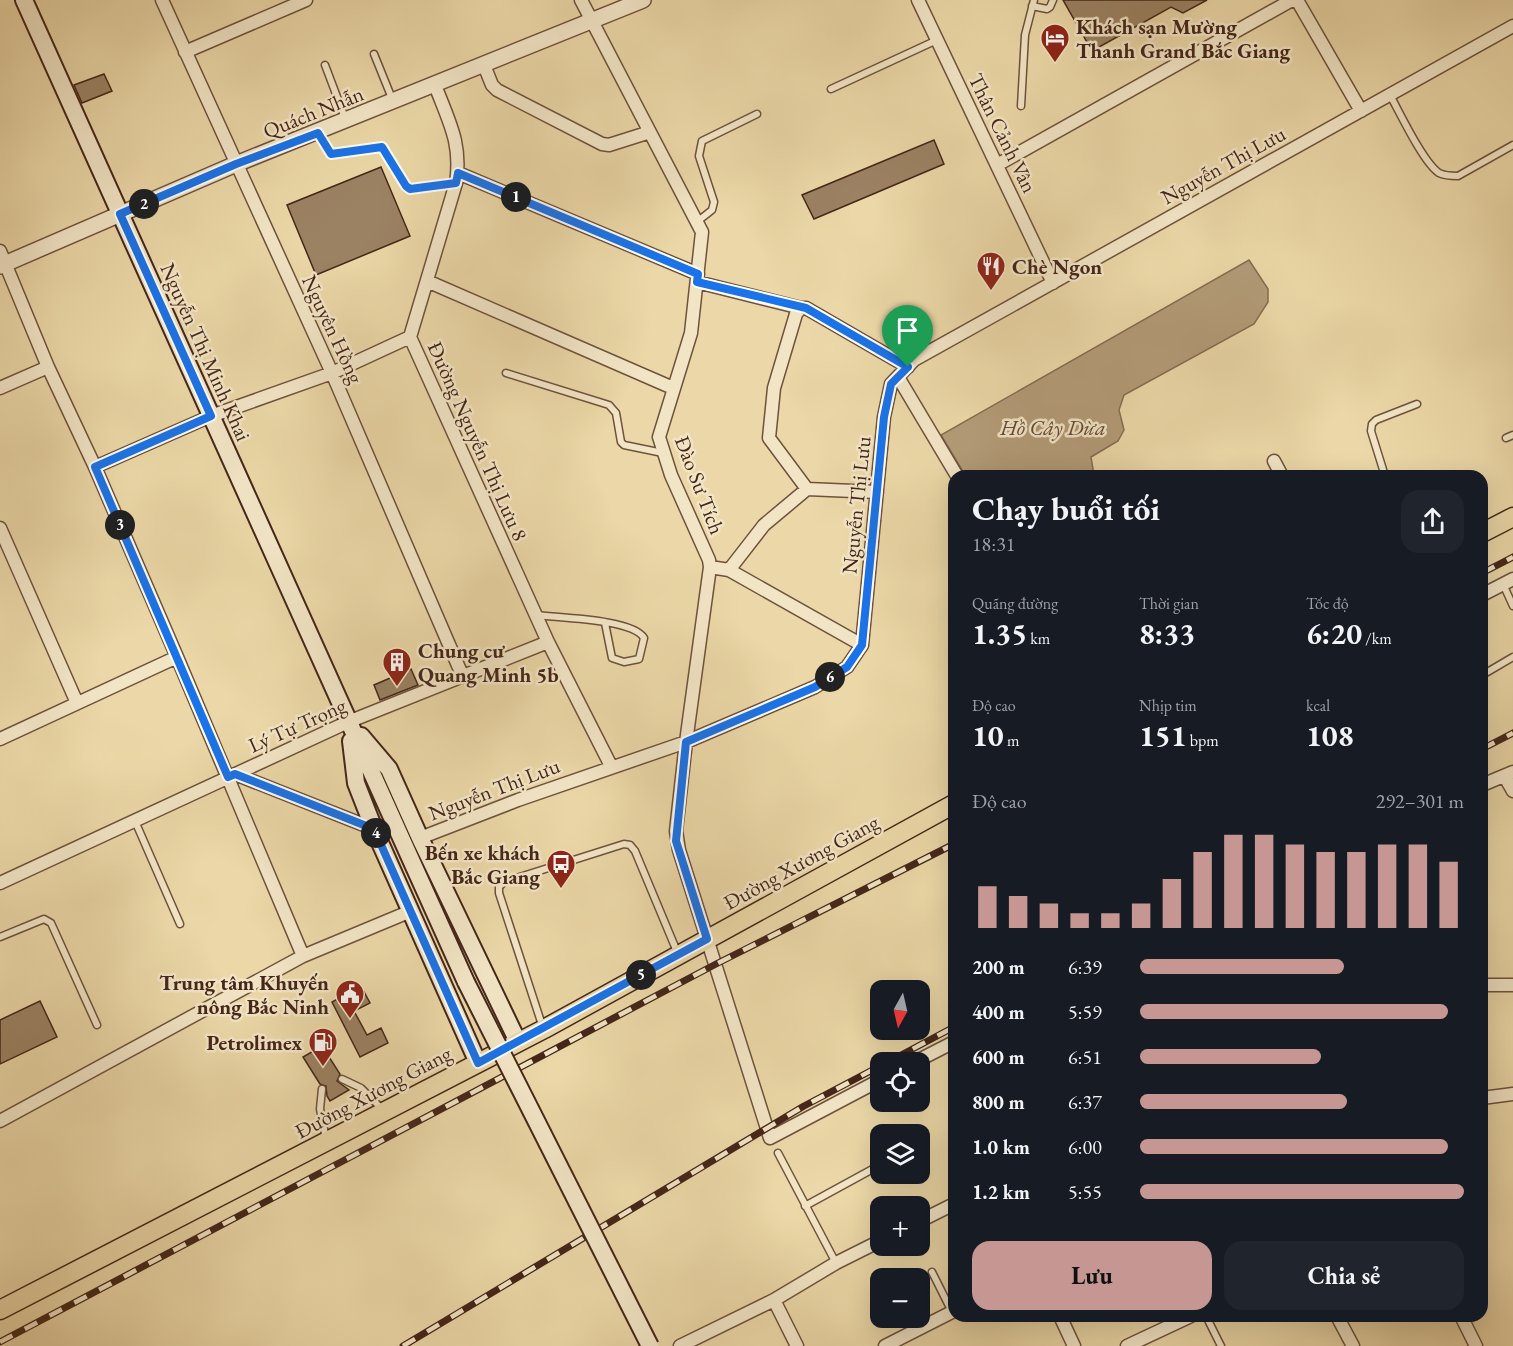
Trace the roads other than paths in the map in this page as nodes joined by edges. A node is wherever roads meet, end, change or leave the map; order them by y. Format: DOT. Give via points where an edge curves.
graph roads {
  1 [pos="24,0"];
  2 [pos="162,0"];
  3 [pos="306,0"];
  4 [pos="581,0"];
  5 [pos="642,0"];
  6 [pos="918,0"];
  7 [pos="1053,0"];
  8 [pos="1292,0"];
  9 [pos="1297,0"];
  10 [pos="1033,3"];
  11 [pos="590,21"];
  12 [pos="1513,26"];
  13 [pos="937,40"];
  14 [pos="185,52"];
  15 [pos="374,54"];
  16 [pos="325,65"];
  17 [pos="484,65"];
  18 [pos="435,85"];
  19 [pos="831,89"];
  20 [pos="1390,95"];
  21 [pos="393,102"];
  22 [pos="1021,106"];
  23 [pos="1361,111"];
  24 [pos="757,114"];
  25 [pos="346,122"];
  26 [pos="650,132"];
  27 [pos="318,133"];
  28 [pos="1513,145"];
  29 [pos="236,164"];
  30 [pos="997,165"];
  31 [pos="457,178"];
  32 [pos="120,214"];
  33 [pos="698,221"];
  34 [pos="2,260"];
  35 [pos="698,278"];
  36 [pos="427,281"];
  37 [pos="1053,283"];
  38 [pos="801,309"];
  39 [pos="410,337"];
  40 [pos="48,367"];
  41 [pos="908,367"];
  42 [pos="332,373"];
  43 [pos="506,373"];
  44 [pos="898,377"];
  45 [pos="0,388"];
  46 [pos="673,388"];
  47 [pos="1417,404"];
  48 [pos="211,416"];
  49 [pos="663,453"];
  50 [pos="1274,461"];
  51 [pos="95,467"];
  52 [pos="953,470"];
  53 [pos="1279,470"];
  54 [pos="1383,470"];
  55 [pos="807,489"];
  56 [pos="877,492"];
  57 [pos="1513,517"];
  58 [pos="0,528"];
  59 [pos="1488,530"];
  60 [pos="710,567"];
  61 [pos="729,570"];
  62 [pos="1508,582"];
  63 [pos="1488,592"];
  64 [pos="1513,606"];
  65 [pos="536,615"];
  66 [pos="605,623"];
  67 [pos="548,642"];
  68 [pos="862,645"];
  69 [pos="177,657"];
  70 [pos="1513,657"];
  71 [pos="1488,672"];
  72 [pos="463,677"];
  73 [pos="77,703"];
  74 [pos="348,722"];
  75 [pos="0,739"];
  76 [pos="686,742"];
  77 [pos="611,766"];
  78 [pos="1509,774"];
  79 [pos="232,776"];
  80 [pos="1488,783"];
  81 [pos="1513,791"];
  82 [pos="948,807"];
  83 [pos="135,821"];
  84 [pos="374,829"];
  85 [pos="420,838"];
  86 [pos="0,883"];
  87 [pos="411,911"];
  88 [pos="180,924"];
  89 [pos="0,937"];
  90 [pos="707,939"];
  91 [pos="678,954"];
  92 [pos="303,956"];
  93 [pos="1488,985"];
  94 [pos="1513,986"];
  95 [pos="97,1025"];
  96 [pos="544,1029"];
  97 [pos="519,1042"];
  98 [pos="948,1045"];
  99 [pos="930,1054"];
  100 [pos="478,1063"];
  101 [pos="342,1079"];
  102 [pos="870,1085"];
  103 [pos="322,1089"];
  104 [pos="1513,1094"];
  105 [pos="1488,1097"];
  106 [pos="385,1111"];
  107 [pos="0,1121"];
  108 [pos="327,1142"];
  109 [pos="778,1153"];
  110 [pos="870,1171"];
  111 [pos="806,1206"];
  112 [pos="948,1207"];
  113 [pos="930,1216"];
  114 [pos="870,1246"];
  115 [pos="836,1263"];
  116 [pos="932,1272"];
  117 [pos="774,1300"];
  118 [pos="948,1302"];
  119 [pos="0,1310"];
  120 [pos="948,1314"];
  121 [pos="1063,1322"];
  122 [pos="1178,1322"];
  123 [pos="1209,1322"];
  124 [pos="1340,1322"];
  125 [pos="1464,1322"];
  126 [pos="650,1346"];
  127 [pos="680,1346"];
  128 [pos="797,1346"];
  129 [pos="885,1346"];
  130 [pos="1074,1346"];
  131 [pos="1127,1346"];
  132 [pos="1221,1346"];
  133 [pos="1353,1346"];
  134 [pos="1476,1346"];
  1 -- 32 [label="main road, Nguyễn Thị Minh Khai"];
  2 -- 14 [label="street, Nguyên Hồng"];
  3 -- 14 [label="street"];
  4 -- 11 [label="street, Đào Sư Tích"];
  5 -- 11 [label="street, Quách Nhẫn"];
  6 -- 13 [label="street, Thân Cảnh Vân"];
  7 -- 10 [label="lane" via="1047,9"];
  8 -- 30 [label="street"];
  9 -- 23 [label="street"];
  10 -- 22 [label="lane" via="1025,35"];
  11 -- 17 [label="street, Quách Nhẫn"];
  11 -- 26 [label="street, Đào Sư Tích"];
  12 -- 20 [label="street, Nguyễn Thị Lưu"];
  13 -- 19 [label="lane"];
  13 -- 30 [label="street, Thân Cảnh Vân"];
  14 -- 29 [label="street, Nguyên Hồng"];
  15 -- 21 [label="lane"];
  16 -- 25 [label="lane"];
  17 -- 18 [label="street, Quách Nhẫn"];
  17 -- 26 [label="street" via="497,90 602,144 609,146"];
  18 -- 21 [label="street, Quách Nhẫn"];
  18 -- 31 [label="street, Đường Nguyễn Thị Lưu 8" via="456,140"];
  20 -- 23 [label="street, Nguyễn Thị Lưu"];
  20 -- 28 [label="lane" via="1429,162 1448,176 1458,176"];
  21 -- 25 [label="street, Quách Nhẫn"];
  23 -- 37 [label="street, Nguyễn Thị Lưu"];
  24 -- 33 [label="lane" via="702,141 699,156 714,202 712,210"];
  25 -- 27 [label="street, Quách Nhẫn"];
  26 -- 33 [label="street, Đào Sư Tích"];
  27 -- 29 [label="street, Quách Nhẫn"];
  27 -- 31 [label="lane" via="331,154 382,147 410,189"];
  29 -- 32 [label="street, Quách Nhẫn"];
  29 -- 42 [label="street, Nguyên Hồng"];
  30 -- 37 [label="street, Thân Cảnh Vân"];
  31 -- 35 [label="street"];
  31 -- 36 [label="street, Đường Nguyễn Thị Lưu 8"];
  32 -- 34 [label="street, Quách Nhẫn"];
  32 -- 48 [label="main road, Nguyễn Thị Minh Khai"];
  33 -- 35 [label="street, Đào Sư Tích" via="702,232"];
  34 -- 40 [label="street"];
  35 -- 38 [label="street"];
  35 -- 46 [label="street, Đào Sư Tích" via="692,333"];
  36 -- 39 [label="street, Đường Nguyễn Thị Lưu 8"];
  36 -- 46 [label="street"];
  37 -- 41 [label="street, Nguyễn Thị Lưu" via="914,360"];
  38 -- 41 [label="street" via="806,308"];
  38 -- 55 [label="street" via="796,314 774,388 769,428 772,445"];
  39 -- 42 [label="street"];
  39 -- 65 [label="street, Đường Nguyễn Thị Lưu 8"];
  40 -- 45 [label="street"];
  40 -- 51 [label="street"];
  41 -- 44 [label="street, Nguyễn Thị Lưu"];
  42 -- 48 [label="street"];
  42 -- 72 [label="street, Nguyên Hồng"];
  43 -- 49 [label="lane" via="609,405 616,412 624,445"];
  44 -- 52 [label="street"];
  44 -- 56 [label="street, Nguyễn Thị Lưu" via="891,384 884,417"];
  46 -- 49 [label="street, Đào Sư Tích" via="659,437"];
  47 -- 54 [label="lane" via="1372,424"];
  48 -- 51 [label="street"];
  48 -- 74 [label="main road, Nguyễn Thị Minh Khai"];
  49 -- 60 [label="street, Đào Sư Tích"];
  50 -- 53 [label="street"];
  51 -- 69 [label="street"];
  55 -- 56 [label="street"];
  55 -- 61 [label="street" via="764,525"];
  56 -- 68 [label="street, Nguyễn Thị Lưu"];
  57 -- 59 [label="main road"];
  58 -- 73 [label="street"];
  60 -- 61 [label="street"];
  60 -- 76 [label="street, Đào Sư Tích"];
  61 -- 68 [label="street"];
  62 -- 63 [label="street"];
  62 -- 64 [label="lane"];
  65 -- 66 [label="lane"];
  65 -- 67 [label="street, Đường Nguyễn Thị Lưu 8"];
  66 -- 66 [label="lane" via="621,625 642,635 639,659 613,659"];
  67 -- 72 [label="street, Lý Tự Trọng"];
  67 -- 77 [label="street, Đường Nguyễn Thị Lưu 8"];
  68 -- 76 [label="street, Nguyễn Thị Lưu" via="847,667 815,687"];
  69 -- 73 [label="street"];
  69 -- 79 [label="street"];
  70 -- 71 [label="lane"];
  72 -- 74 [label="street, Lý Tự Trọng"];
  73 -- 75 [label="street"];
  74 -- 79 [label="street, Lý Tự Trọng"];
  74 -- 84 [label="main road" via="356,783"];
  74 -- 85 [label="main road" via="389,770"];
  74 -- 126 [label="main road, Nguyễn Thị Minh Khai, bridge" via="466,982"];
  76 -- 77 [label="street, Nguyễn Thị Lưu"];
  76 -- 90 [label="street, Đào Sư Tích" via="676,841"];
  77 -- 85 [label="street, Nguyễn Thị Lưu"];
  78 -- 80 [label="street"];
  78 -- 81 [label="street"];
  79 -- 83 [label="street, Lý Tự Trọng"];
  79 -- 84 [label="street"];
  79 -- 92 [label="street"];
  82 -- 90 [label="main road, Đường Xương Giang"];
  83 -- 86 [label="street, Lý Tự Trọng"];
  83 -- 88 [label="lane"];
  84 -- 87 [label="main road"];
  85 -- 97 [label="main road"];
  87 -- 92 [label="street"];
  87 -- 100 [label="main road"];
  89 -- 95 [label="lane" via="44,920 51,923"];
  90 -- 91 [label="main road, Đường Xương Giang"];
  90 -- 102 [label="street, Đào Sư Tích" via="770,1138"];
  91 -- 96 [label="main road, Đường Xương Giang"];
  91 -- 96 [label="lane" via="630,845 504,882 499,893"];
  92 -- 107 [label="street"];
  93 -- 94 [label="street"];
  96 -- 97 [label="main road, Đường Xương Giang"];
  97 -- 100 [label="main road, Đường Xương Giang"];
  98 -- 99 [label="street"];
  100 -- 106 [label="main road, Đường Xương Giang"];
  101 -- 106 [label="lane" via="361,1088"];
  103 -- 108 [label="lane" via="320,1109"];
  104 -- 105 [label="street"];
  106 -- 108 [label="main road, Đường Xương Giang"];
  108 -- 119 [label="main road, Đường Xương Giang"];
  109 -- 111 [label="lane"];
  110 -- 111 [label="lane"];
  111 -- 115 [label="lane"];
  112 -- 113 [label="street"];
  114 -- 115 [label="street"];
  115 -- 117 [label="street"];
  116 -- 118 [label="lane"];
  117 -- 127 [label="street"];
  117 -- 128 [label="street"];
  120 -- 129 [label="street"];
  121 -- 130 [label="street"];
  122 -- 131 [label="street"];
  123 -- 132 [label="lane"];
  124 -- 133 [label="street"];
  125 -- 134 [label="street"];
}
